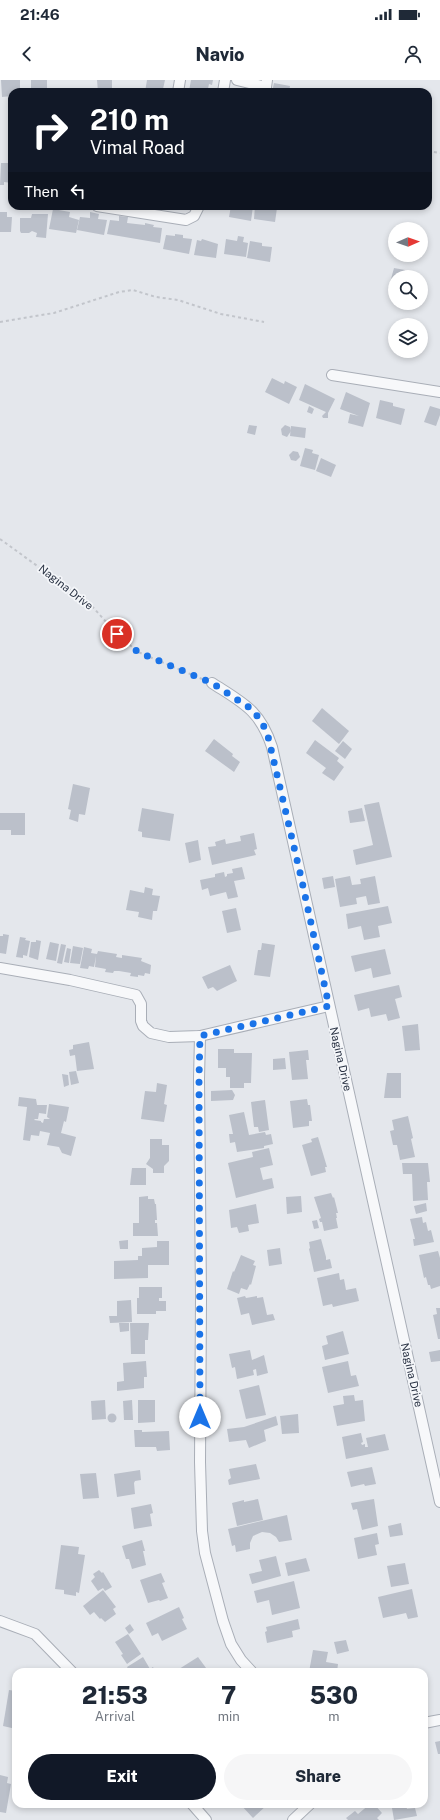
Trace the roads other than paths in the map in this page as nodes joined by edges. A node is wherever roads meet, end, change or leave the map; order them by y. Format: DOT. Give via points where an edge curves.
graph roads {
  1 [pos="237,80"];
  2 [pos="266,86"];
  3 [pos="122,210"];
  4 [pos="197,210"];
  5 [pos="332,375"];
  6 [pos="440,392"];
  7 [pos="212,683"];
  8 [pos="0,968"];
  9 [pos="329,1006"];
  10 [pos="200,1036"];
  11 [pos="440,1502"];
  12 [pos="0,1621"];
  13 [pos="68,1668"];
  14 [pos="248,1668"];
  15 [pos="440,1720"];
  16 [pos="428,1722"];
  17 [pos="196,1808"];
  18 [pos="306,1808"];
  19 [pos="206,1820"];
  20 [pos="293,1820"];
  1 -- 2 [label="street"];
  3 -- 4 [label="street" via="186,220 194,216"];
  5 -- 6 [label="street"];
  7 -- 9 [label="street, Nagina Drive" via="250,708 267,732"];
  8 -- 10 [label="street" via="130,992 139,999 141,1021 147,1031 164,1036"];
  9 -- 10 [label="street"];
  9 -- 11 [label="street, Nagina Drive"];
  10 -- 14 [label="street" via="202,1531 204,1553 231,1644"];
  12 -- 13 [label="street" via="35,1634"];
  15 -- 16 [label="street"];
  17 -- 19 [label="street"];
  18 -- 20 [label="street"];
}
